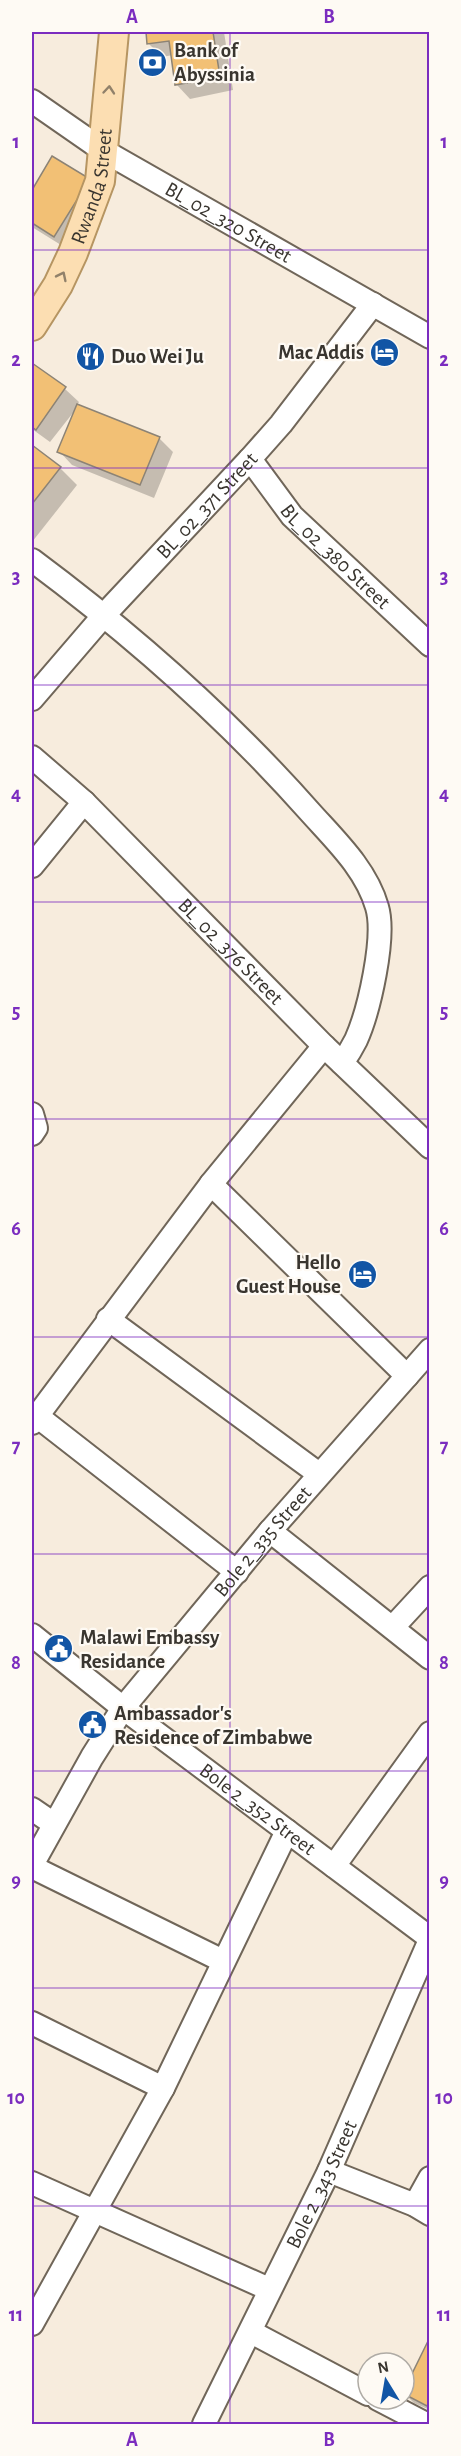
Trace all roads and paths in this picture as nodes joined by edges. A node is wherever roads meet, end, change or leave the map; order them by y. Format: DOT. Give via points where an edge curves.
graph roads {
  1 [pos="114,32"];
  2 [pos="32,101"];
  3 [pos="104,151"];
  4 [pos="373,304"];
  5 [pos="32,326"];
  6 [pos="429,337"];
  7 [pos="250,459"];
  8 [pos="32,560"];
  9 [pos="105,615"];
  10 [pos="429,645"];
  11 [pos="32,699"];
  12 [pos="32,757"];
  13 [pos="84,802"];
  14 [pos="32,866"];
  15 [pos="324,1046"];
  16 [pos="342,1063"];
  17 [pos="32,1114"];
  18 [pos="32,1134"];
  19 [pos="429,1147"];
  20 [pos="211,1184"];
  21 [pos="108,1319"];
  22 [pos="429,1350"];
  23 [pos="407,1376"];
  24 [pos="34,1420"];
  25 [pos="319,1474"];
  26 [pos="270,1531"];
  27 [pos="237,1572"];
  28 [pos="429,1587"];
  29 [pos="393,1628"];
  30 [pos="32,1635"];
  31 [pos="429,1658"];
  32 [pos="123,1708"];
  33 [pos="429,1733"];
  34 [pos="32,1809"];
  35 [pos="54,1824"];
  36 [pos="287,1831"];
  37 [pos="32,1866"];
  38 [pos="334,1866"];
  39 [pos="429,1939"];
  40 [pos="223,1961"];
  41 [pos="32,2023"];
  42 [pos="163,2088"];
  43 [pos="329,2171"];
  44 [pos="429,2178"];
  45 [pos="32,2182"];
  46 [pos="422,2210"];
  47 [pos="93,2211"];
  48 [pos="269,2289"];
  49 [pos="32,2324"];
  50 [pos="251,2332"];
  51 [pos="356,2388"];
  52 [pos="401,2411"];
  53 [pos="204,2424"];
  54 [pos="426,2424"];
  3 -- 1 [label="main road, Rwanda Street, one-way"];
  2 -- 3 [label="street, BL_02_320 Street"];
  3 -- 4 [label="street, BL_02_320 Street"];
  5 -- 3 [label="main road, Rwanda Street, one-way" via="73,252 100,181"];
  4 -- 6 [label="street, BL_02_320 Street"];
  4 -- 7 [label="street, BL_02_371 Street"];
  7 -- 9 [label="street, BL_02_371 Street"];
  7 -- 10 [label="street, BL_02_380 Street" via="292,516"];
  8 -- 9 [label="street"];
  9 -- 11 [label="street, BL_02_371 Street"];
  9 -- 16 [label="street" via="244,739 355,862 371,889 378,910 376,968 361,1029"];
  12 -- 13 [label="street, BL_02_376 Street"];
  13 -- 14 [label="street"];
  13 -- 15 [label="street, BL_02_376 Street"];
  15 -- 16 [label="street, BL_02_376 Street"];
  15 -- 20 [label="street"];
  16 -- 19 [label="street, BL_02_376 Street"];
  17 -- 18 [label="street" via="36,1128"];
  20 -- 21 [label="street"];
  20 -- 23 [label="street"];
  21 -- 24 [label="street"];
  21 -- 25 [label="street"];
  22 -- 23 [label="street, Bole 2_335 Street"];
  23 -- 25 [label="street, Bole 2_335 Street"];
  24 -- 27 [label="street"];
  25 -- 26 [label="street, Bole 2_335 Street"];
  26 -- 27 [label="street, Bole 2_335 Street"];
  26 -- 29 [label="street"];
  27 -- 32 [label="street, Bole 2_335 Street"];
  28 -- 29 [label="street"];
  29 -- 31 [label="street"];
  30 -- 32 [label="street, Bole 2_352 Street"];
  32 -- 35 [label="street, Bole 2_335 Street"];
  32 -- 36 [label="street, Bole 2_352 Street"];
  33 -- 38 [label="street"];
  34 -- 35 [label="street"];
  35 -- 37 [label="street, Bole 2_335 Street"];
  36 -- 38 [label="street, Bole 2_352 Street"];
  36 -- 40 [label="street"];
  37 -- 40 [label="street"];
  38 -- 39 [label="street, Bole 2_352 Street"];
  39 -- 43 [label="street, Bole 2_343 Street"];
  40 -- 42 [label="street"];
  41 -- 42 [label="street"];
  42 -- 47 [label="street"];
  43 -- 46 [label="street"];
  43 -- 48 [label="street, Bole 2_343 Street"];
  44 -- 46 [label="street"];
  45 -- 47 [label="street"];
  47 -- 48 [label="street"];
  47 -- 49 [label="street"];
  48 -- 50 [label="street, Bole 2_343 Street"];
  50 -- 51 [label="street"];
  50 -- 53 [label="street, Bole 2_343 Street"];
  52 -- 54 [label="street"];
}
